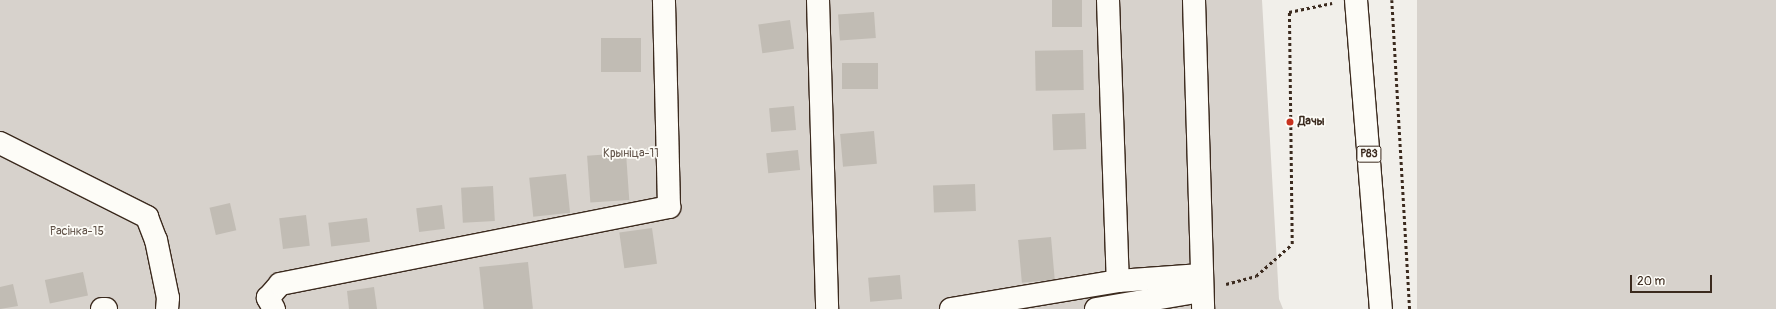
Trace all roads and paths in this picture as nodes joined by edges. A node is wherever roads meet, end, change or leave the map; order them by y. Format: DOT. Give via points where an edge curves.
graph roads {
  1 [pos="664,0"];
  2 [pos="818,0"];
  3 [pos="1108,0"];
  4 [pos="1194,0"];
  5 [pos="1392,0"];
  6 [pos="1348,1"];
  7 [pos="0,143"];
  8 [pos="1118,281"];
  9 [pos="1202,292"];
  10 [pos="102,309"];
  11 [pos="106,309"];
  12 [pos="167,309"];
  13 [pos="274,309"];
  14 [pos="827,309"];
  15 [pos="951,309"];
  16 [pos="1096,309"];
  17 [pos="1381,309"];
  18 [pos="1410,309"];
  1 -- 13 [label="main road" via="668,207 280,284 268,298"];
  2 -- 14 [label="main road"];
  3 -- 8 [label="main road"];
  4 -- 9 [label="main road"];
  5 -- 18 [label="path"];
  6 -- 9 [label="path" via="1289,12 1292,244 1256,276"];
  6 -- 17 [label="main road, Р83"];
  7 -- 12 [label="main road" via="147,217 156,240 168,298"];
  8 -- 9 [label="main road"];
  8 -- 15 [label="main road"];
  9 -- 16 [label="main road"];
  10 -- 11 [label="main road"];
}
